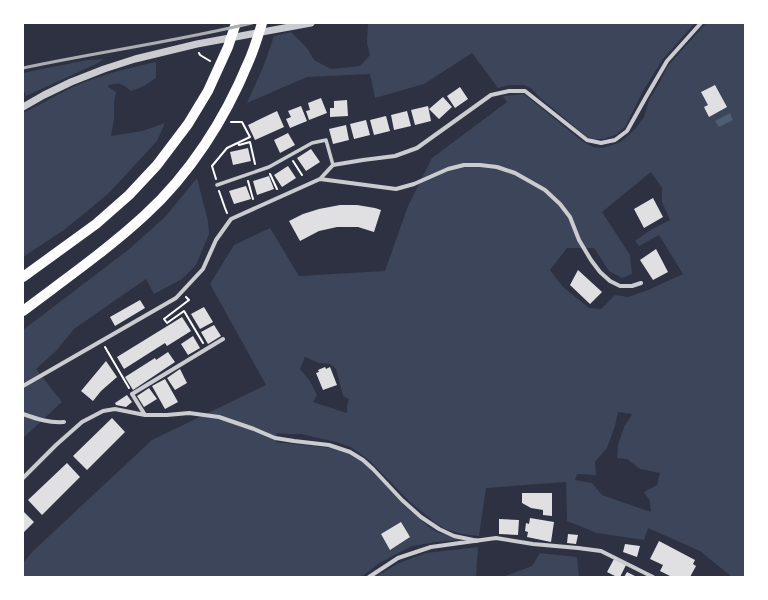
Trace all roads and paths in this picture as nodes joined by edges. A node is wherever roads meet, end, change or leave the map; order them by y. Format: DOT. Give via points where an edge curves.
graph roads {
  1 [pos="236,23"];
  2 [pos="262,23"];
  3 [pos="311,23"];
  4 [pos="701,23"];
  5 [pos="23,107"];
  6 [pos="238,143"];
  7 [pos="289,156"];
  8 [pos="333,165"];
  9 [pos="267,168"];
  10 [pos="257,171"];
  11 [pos="246,175"];
  12 [pos="302,175"];
  13 [pos="320,179"];
  14 [pos="217,185"];
  15 [pos="277,189"];
  16 [pos="253,199"];
  17 [pos="23,277"];
  18 [pos="641,283"];
  19 [pos="182,292"];
  20 [pos="23,310"];
  21 [pos="223,339"];
  22 [pos="102,341"];
  23 [pos="206,349"];
  24 [pos="23,386"];
  25 [pos="132,394"];
  26 [pos="23,414"];
  27 [pos="145,415"];
  28 [pos="64,422"];
  29 [pos="23,478"];
  30 [pos="478,541"];
  31 [pos="369,577"];
  32 [pos="653,577"];
  1 -- 17 [label="highway" via="208,91 188,124 157,165 129,195 96,224"];
  2 -- 20 [label="highway" via="249,63 216,128 181,177 146,215 114,243"];
  3 -- 5 [label="street" via="197,44 135,59 71,82"];
  4 -- 8 [label="street" via="667,61 627,131 615,140 601,143 587,140 525,91 509,91 491,95 417,148 395,156"];
  6 -- 10 [label="path" via="239,145 250,142"];
  7 -- 8 [label="street" via="312,143 326,140"];
  7 -- 9 [label="street"];
  7 -- 12 [label="path"];
  8 -- 13 [label="street"];
  9 -- 10 [label="street"];
  9 -- 15 [label="path"];
  10 -- 11 [label="street"];
  11 -- 14 [label="street"];
  11 -- 16 [label="path"];
  13 -- 18 [label="street" via="396,189 448,169 464,166 480,165 515,172 545,190 560,204 570,217 579,240 591,260 610,281 620,286"];
  13 -- 19 [label="street" via="231,219 216,240 203,269"];
  19 -- 22 [label="street"];
  19 -- 23 [label="path" via="189,300 164,319 167,323 184,311"];
  21 -- 23 [label="street"];
  22 -- 24 [label="street"];
  22 -- 25 [label="path"];
  23 -- 25 [label="street"];
  25 -- 27 [label="street"];
  26 -- 28 [label="street" via="53,423"];
  27 -- 29 [label="street" via="115,409 103,411 82,422"];
  27 -- 30 [label="street" via="189,413 220,417 275,438 329,445 350,452 373,469 421,517 454,536"];
  30 -- 31 [label="street" via="432,547 398,558"];
  30 -- 32 [label="street" via="496,538 601,551"];
}
